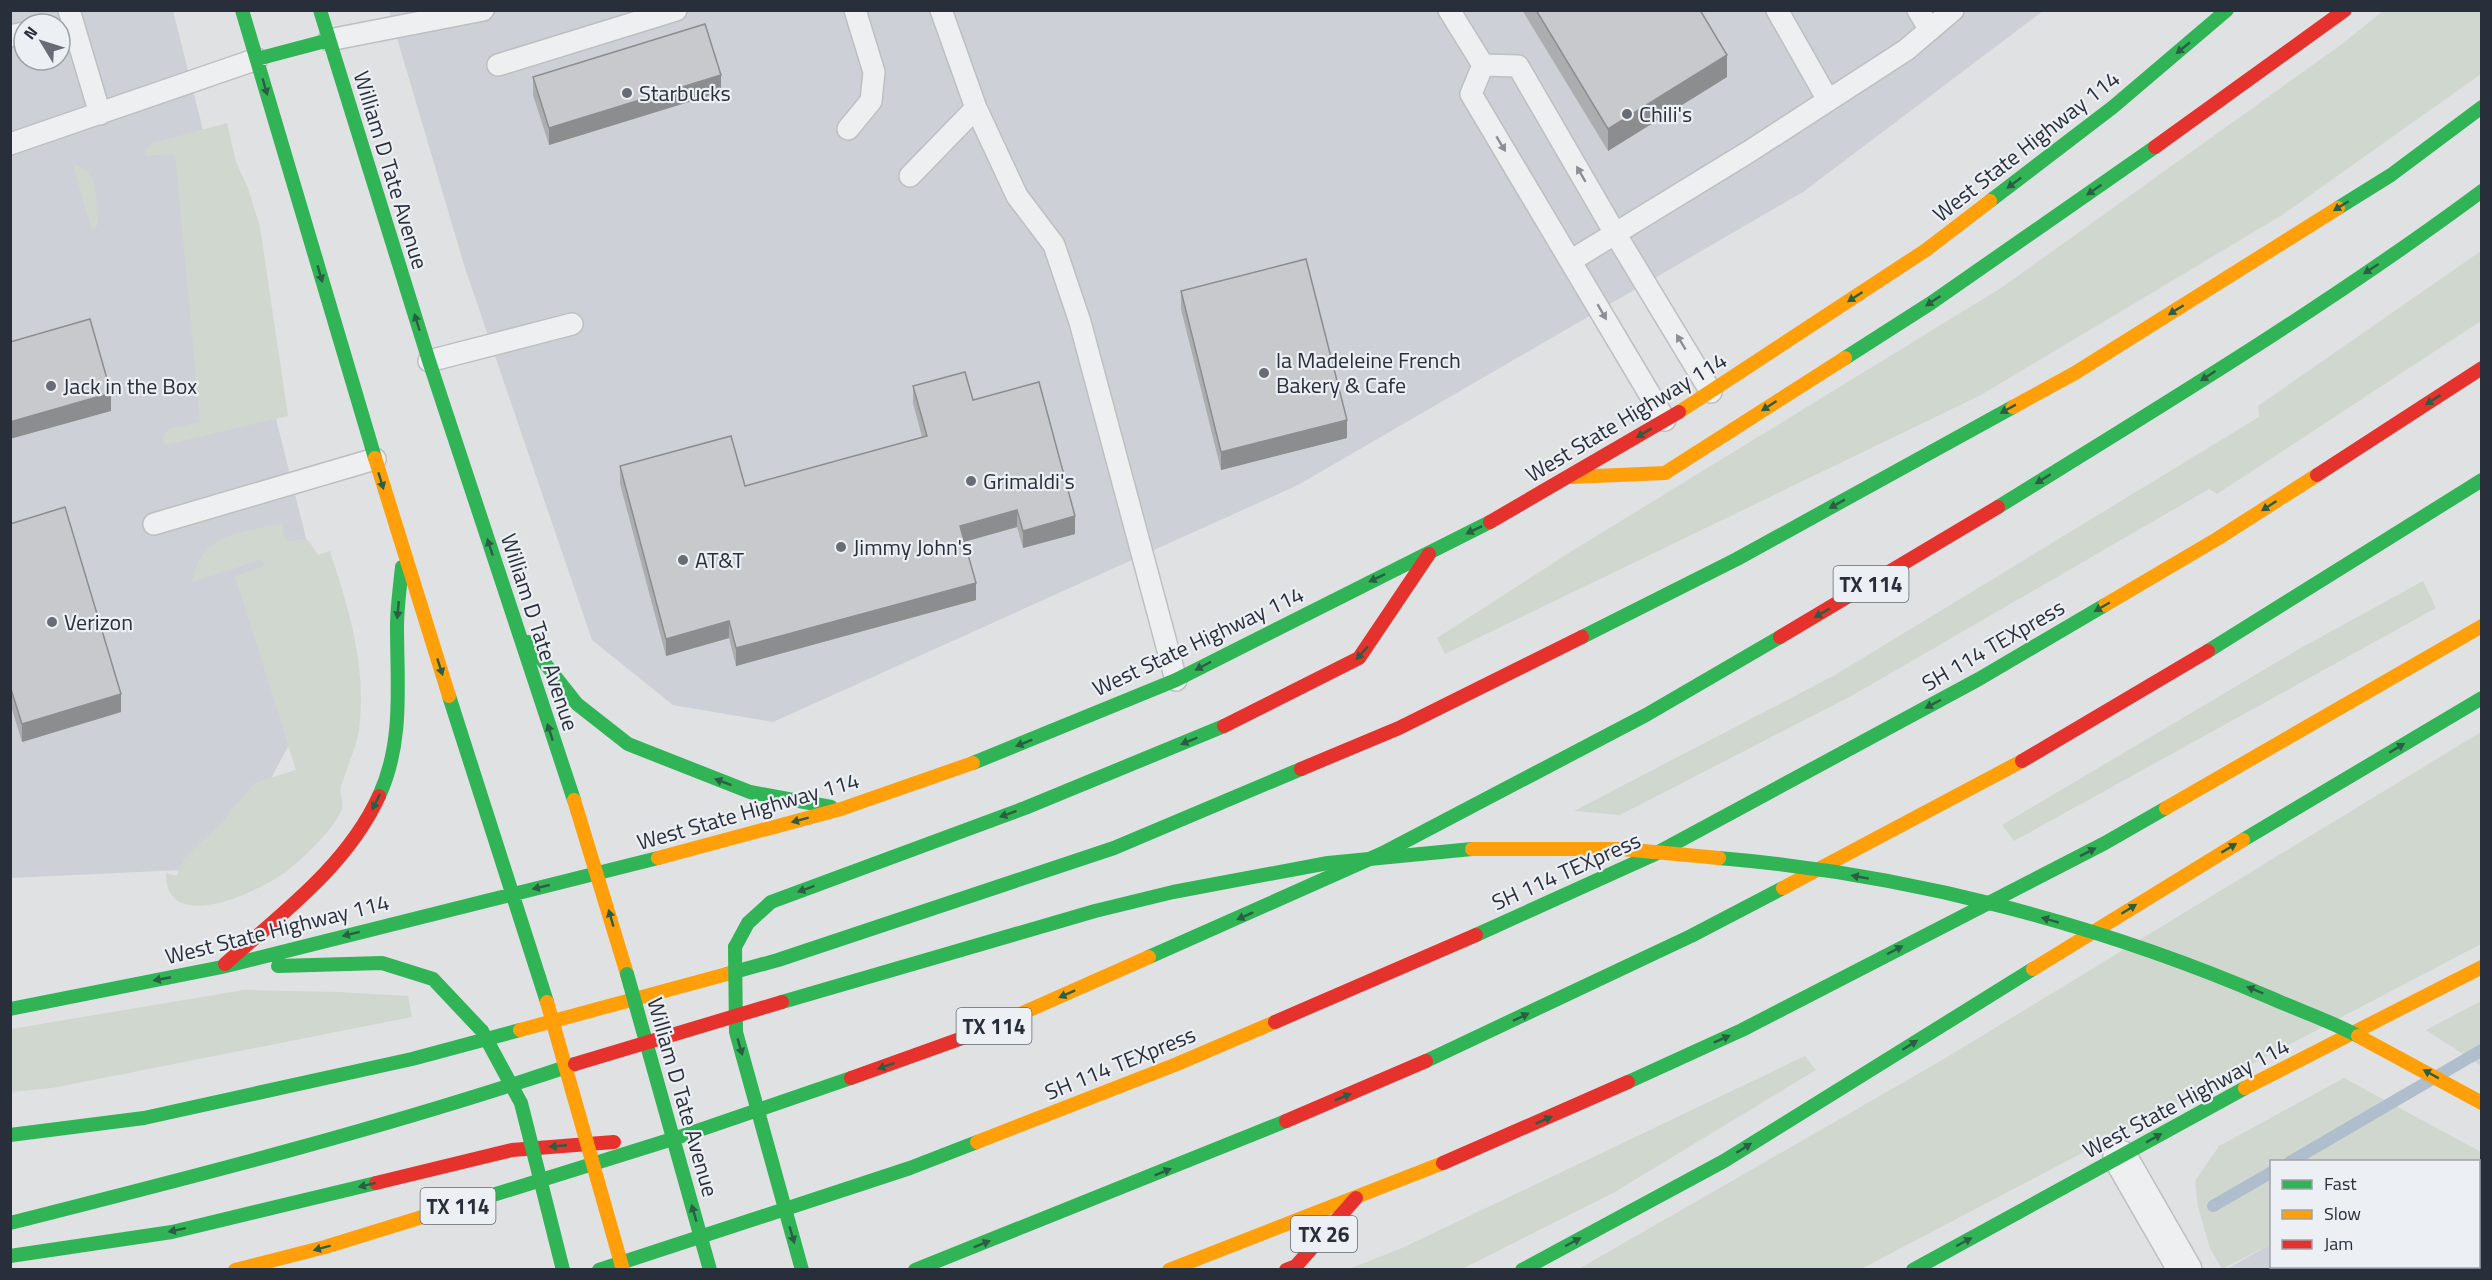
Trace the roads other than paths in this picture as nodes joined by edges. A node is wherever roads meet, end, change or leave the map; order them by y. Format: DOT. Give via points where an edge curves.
graph roads {
  1 [pos="242,10"];
  2 [pos="320,10"];
  3 [pos="483,10"];
  4 [pos="676,10"];
  5 [pos="855,10"];
  6 [pos="941,10"];
  7 [pos="1449,10"];
  8 [pos="1777,10"];
  9 [pos="1918,10"];
  10 [pos="1953,10"];
  11 [pos="2227,10"];
  12 [pos="2345,10"];
  13 [pos="1930,30"];
  14 [pos="72,37"];
  15 [pos="329,40"];
  16 [pos="256,59"];
  17 [pos="498,65"];
  18 [pos="1483,65"];
  19 [pos="1828,100"];
  20 [pos="2481,107"];
  21 [pos="976,108"];
  22 [pos="100,114"];
  23 [pos="848,129"];
  24 [pos="10,144"];
  25 [pos="910,176"];
  26 [pos="2481,191"];
  27 [pos="1616,235"];
  28 [pos="1572,260"];
  29 [pos="572,324"];
  30 [pos="429,361"];
  31 [pos="2481,368"];
  32 [pos="1711,392"];
  33 [pos="1665,420"];
  34 [pos="375,459"];
  35 [pos="1572,477"];
  36 [pos="2481,480"];
  37 [pos="154,524"];
  38 [pos="403,552"];
  39 [pos="1430,552"];
  40 [pos="515,626"];
  41 [pos="2481,627"];
  42 [pos="1176,680"];
  43 [pos="2481,698"];
  44 [pos="841,809"];
  45 [pos="598,874"];
  46 [pos="513,893"];
  47 [pos="222,967"];
  48 [pos="2481,968"];
  49 [pos="10,1009"];
  50 [pos="2481,1103"];
  51 [pos="10,1135"];
  52 [pos="679,1137"];
  53 [pos="2120,1157"];
  54 [pos="1359,1194"];
  55 [pos="10,1222"];
  56 [pos="10,1256"];
  57 [pos="235,1269"];
  58 [pos="563,1269"];
  59 [pos="598,1269"];
  60 [pos="623,1269"];
  61 [pos="710,1269"];
  62 [pos="802,1269"];
  63 [pos="915,1269"];
  64 [pos="1168,1269"];
  65 [pos="1286,1269"];
  66 [pos="1522,1269"];
  67 [pos="1912,1269"];
  68 [pos="2185,1269"];
  1 -- 16 [label="main road"];
  2 -- 15 [label="main road, William D Tate Avenue"];
  3 -- 15 [label="lane"];
  4 -- 17 [label="lane"];
  5 -- 23 [label="lane" via="874,72 871,101"];
  6 -- 21 [label="lane"];
  7 -- 18 [label="lane"];
  8 -- 19 [label="lane"];
  9 -- 13 [label="lane"];
  10 -- 13 [label="lane"];
  11 -- 32 [label="main road, West State Highway 114, one-way" via="2113,107 1926,250"];
  12 -- 35 [label="main road, one-way" via="1931,303 1665,473"];
  13 -- 19 [label="lane"];
  14 -- 22 [label="lane"];
  15 -- 16 [label="main road"];
  30 -- 15 [label="main road, William D Tate Avenue, one-way"];
  16 -- 22 [label="lane"];
  16 -- 34 [label="main road, one-way"];
  27 -- 18 [label="lane, one-way" via="1518,66"];
  18 -- 28 [label="lane, one-way" via="1471,94"];
  19 -- 27 [label="lane"];
  20 -- 51 [label="main road, one-way" via="2391,176 2075,373 1737,559 1399,728 1114,848 778,960 412,1059 144,1118"];
  21 -- 25 [label="lane"];
  21 -- 42 [label="lane" via="1017,196 1054,245 1080,322"];
  22 -- 24 [label="lane"];
  26 -- 52 [label="main road, TX 114, one-way" via="2420,237 2177,396 1913,560 1635,720 1372,858 963,1040"];
  27 -- 28 [label="lane"];
  32 -- 27 [label="lane, one-way"];
  28 -- 33 [label="lane, one-way"];
  29 -- 30 [label="lane"];
  40 -- 30 [label="main road, William D Tate Avenue, one-way"];
  31 -- 59 [label="main road, SH 114 TEXpress, one-way" via="2196,551 1979,679 1655,854 1177,1064 910,1168"];
  32 -- 33 [label="main road, West State Highway 114"];
  33 -- 35 [label="main road, West State Highway 114, one-way"];
  34 -- 37 [label="lane"];
  34 -- 38 [label="main road, one-way"];
  35 -- 39 [label="main road, West State Highway 114, one-way"];
  63 -- 36 [label="main road, one-way" via="1205,1155 1447,1052 1691,936 2023,761 2259,621"];
  38 -- 46 [label="main road, one-way"];
  38 -- 47 [label="main road, one-way" via="397,623 399,701 394,748 379,800 348,847"];
  39 -- 42 [label="main road, West State Highway 114, one-way"];
  39 -- 62 [label="main road, one-way, bridge" via="1359,658 1219,729 1025,808 771,902 748,923 735,947 736,1032"];
  44 -- 40 [label="main road, one-way" via="750,792 628,744 577,704"];
  45 -- 40 [label="main road, William D Tate Avenue, one-way"];
  54 -- 41 [label="main road, one-way" via="1491,1144 1742,1030 2105,843"];
  42 -- 44 [label="main road, West State Highway 114, one-way" via="984,759"];
  66 -- 43 [label="main road, one-way" via="1724,1161 2179,878"];
  44 -- 45 [label="main road, West State Highway 114, one-way"];
  45 -- 46 [label="main road, West State Highway 114, one-way"];
  61 -- 45 [label="main road, William D Tate Avenue, one-way, bridge"];
  46 -- 47 [label="main road, West State Highway 114, one-way"];
  46 -- 60 [label="main road, bridge"];
  47 -- 49 [label="main road, West State Highway 114, one-way"];
  47 -- 58 [label="main road, bridge" via="382,963 433,979 482,1031 520,1102"];
  53 -- 48 [label="main road, West State Highway 114, one-way"];
  50 -- 55 [label="main road, one-way, bridge" via="2389,1051 2196,966 1968,897 1778,863 1644,850 1428,852 1328,863 1148,897 793,998 458,1103 228,1168"];
  52 -- 56 [label="main road, one-way" via="512,1150 172,1232"];
  52 -- 57 [label="main road, TX 114, one-way" via="325,1247"];
  67 -- 53 [label="main road, West State Highway 114, one-way"];
  53 -- 68 [label="street"];
  54 -- 64 [label="main road"];
  54 -- 65 [label="main road, TX 26" via="1296,1266"];
}
